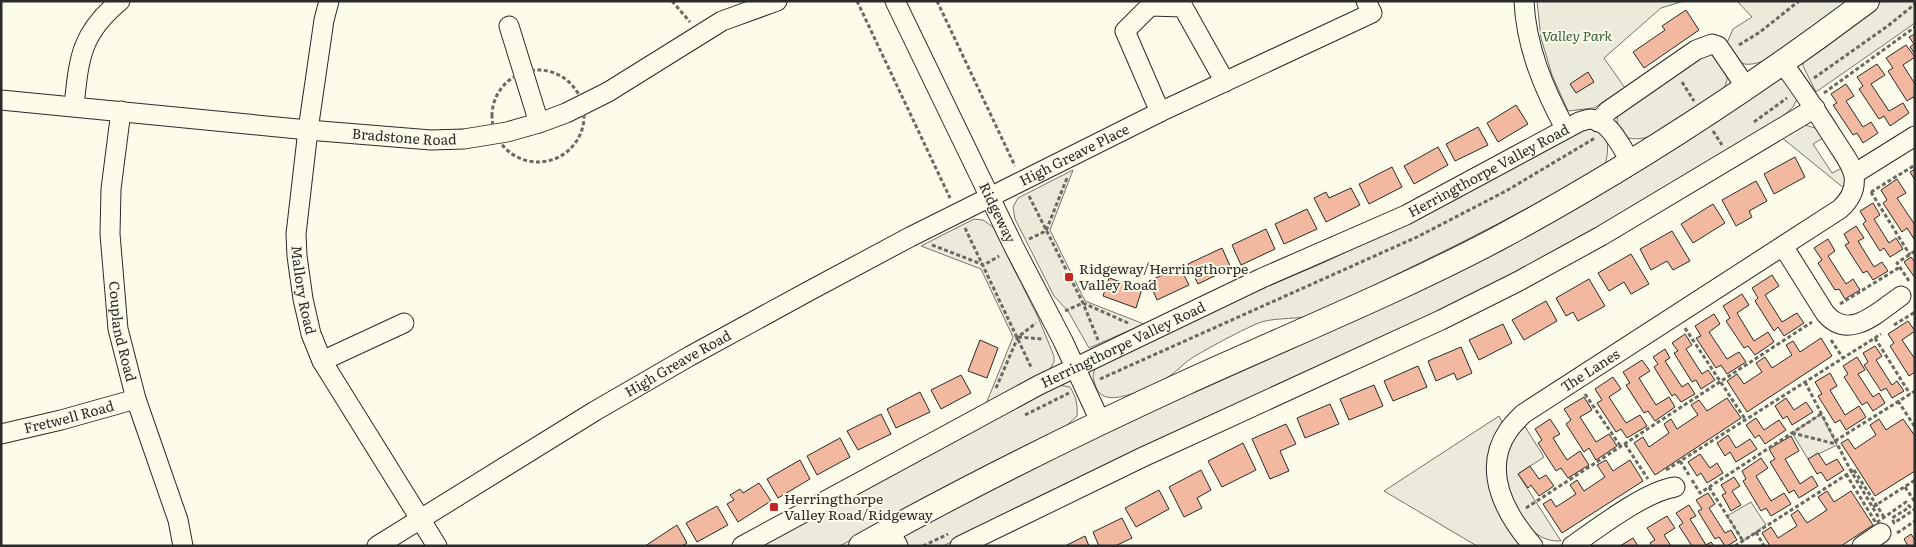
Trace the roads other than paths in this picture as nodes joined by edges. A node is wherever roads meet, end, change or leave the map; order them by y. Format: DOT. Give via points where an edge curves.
graph roads {
  1 [pos="120,1"];
  2 [pos="329,1"];
  3 [pos="777,1"];
  4 [pos="895,1"];
  5 [pos="1366,1"];
  6 [pos="1524,1"];
  7 [pos="1867,1"];
  8 [pos="733,9"];
  9 [pos="509,26"];
  10 [pos="1782,62"];
  11 [pos="1224,82"];
  12 [pos="1746,87"];
  13 [pos="1,100"];
  14 [pos="1813,105"];
  15 [pos="74,106"];
  16 [pos="121,111"];
  17 [pos="1160,112"];
  18 [pos="1598,122"];
  19 [pos="539,123"];
  20 [pos="1566,128"];
  21 [pos="308,130"];
  22 [pos="1915,136"];
  23 [pos="1631,162"];
  24 [pos="1854,174"];
  25 [pos="990,198"];
  26 [pos="1783,246"];
  27 [pos="1907,292"];
  28 [pos="404,324"];
  29 [pos="322,361"];
  30 [pos="1075,367"];
  31 [pos="136,399"];
  32 [pos="1101,422"];
  33 [pos="1,434"];
  34 [pos="1675,487"];
  35 [pos="420,519"];
  36 [pos="1885,527"];
  37 [pos="894,538"];
  38 [pos="183,546"];
  39 [pos="377,546"];
  40 [pos="437,546"];
  41 [pos="742,546"];
  42 [pos="861,546"];
  43 [pos="960,546"];
  44 [pos="1533,546"];
  45 [pos="1572,546"];
  46 [pos="1862,546"];
  1 -- 15 [label="street" via="94,26 83,47"];
  2 -- 21 [label="street, Mallory Road"];
  3 -- 8 [label="street, Bradstone Road"];
  4 -- 25 [label="street, Ridgeway"];
  5 -- 11 [label="street, High Greave Place" via="1372,13"];
  6 -- 20 [label="street" via="1539,74"];
  7 -- 10 [label="main road"];
  8 -- 19 [label="street, Bradstone Road" via="722,21 608,92"];
  9 -- 19 [label="street"];
  10 -- 12 [label="main road"];
  10 -- 14 [label="street"];
  11 -- 17 [label="street, High Greave Place"];
  11 -- 17 [label="street" via="1183,7 1150,6 1125,31"];
  12 -- 18 [label="street" via="1718,46 1712,44 1696,50 1608,111"];
  12 -- 23 [label="main road"];
  13 -- 15 [label="street, Bradstone Road"];
  14 -- 24 [label="street"];
  14 -- 43 [label="street" via="1601,236 1517,282"];
  15 -- 16 [label="street, Bradstone Road"];
  16 -- 21 [label="street, Bradstone Road"];
  16 -- 31 [label="street, Coupland Road" via="111,189 110,234 118,329"];
  17 -- 25 [label="street, High Greave Place"];
  18 -- 20 [label="street, Herringthorpe Valley Road" via="1591,119"];
  18 -- 23 [label="street" via="1609,129"];
  19 -- 21 [label="street, Bradstone Road" via="464,139 431,140"];
  20 -- 30 [label="street, Herringthorpe Valley Road" via="1406,215 1262,278"];
  21 -- 29 [label="street, Mallory Road" via="296,234 297,256 311,334"];
  22 -- 24 [label="street"];
  23 -- 32 [label="main road" via="1497,238 1425,274"];
  24 -- 26 [label="street, The Lanes" via="1849,201"];
  25 -- 30 [label="street, Ridgeway"];
  25 -- 35 [label="street, High Greave Road" via="910,237 656,376"];
  26 -- 27 [label="street" via="1826,313 1840,325 1864,321"];
  26 -- 44 [label="street, The Lanes" via="1575,379 1524,414 1508,430 1498,449 1496,473 1511,518"];
  28 -- 29 [label="street"];
  29 -- 35 [label="street, Mallory Road"];
  30 -- 32 [label="street, Ridgeway"];
  30 -- 41 [label="street, Herringthorpe Valley Road"];
  31 -- 33 [label="street, Fretwell Road"];
  31 -- 38 [label="street, Coupland Road" via="178,520"];
  32 -- 37 [label="main road" via="999,472"];
  34 -- 45 [label="street" via="1664,489 1636,504"];
  35 -- 39 [label="street, High Greave Road"];
  35 -- 40 [label="street, Mallory Road"];
  36 -- 46 [label="street"];
  37 -- 42 [label="main road"];
}
